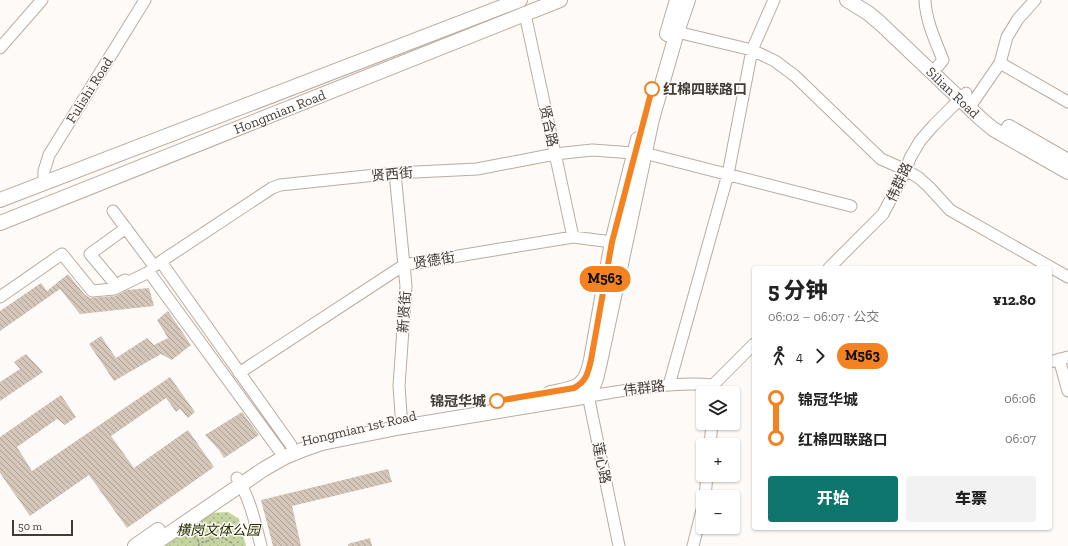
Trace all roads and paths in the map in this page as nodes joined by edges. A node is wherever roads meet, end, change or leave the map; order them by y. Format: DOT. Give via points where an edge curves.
graph roads {
  1 [pos="42,0"];
  2 [pos="145,0"];
  3 [pos="520,0"];
  4 [pos="560,0"];
  5 [pos="677,0"];
  6 [pos="688,0"];
  7 [pos="774,0"];
  8 [pos="847,0"];
  9 [pos="866,0"];
  10 [pos="924,0"];
  11 [pos="1035,0"];
  12 [pos="525,14"];
  13 [pos="677,32"];
  14 [pos="0,48"];
  15 [pos="752,50"];
  16 [pos="1000,64"];
  17 [pos="938,66"];
  18 [pos="967,100"];
  19 [pos="1068,102"];
  20 [pos="639,153"];
  21 [pos="555,154"];
  22 [pos="1068,161"];
  23 [pos="906,170"];
  24 [pos="1068,172"];
  25 [pos="395,173"];
  26 [pos="728,174"];
  27 [pos="44,183"];
  28 [pos="0,200"];
  29 [pos="851,206"];
  30 [pos="113,211"];
  31 [pos="0,224"];
  32 [pos="126,228"];
  33 [pos="573,237"];
  34 [pos="612,242"];
  35 [pos="157,264"];
  36 [pos="404,265"];
  37 [pos="831,266"];
  38 [pos="1049,266"];
  39 [pos="1052,268"];
  40 [pos="1068,277"];
  41 [pos="0,297"];
  42 [pos="752,346"];
  43 [pos="1059,359"];
  44 [pos="239,373"];
  45 [pos="585,379"];
  46 [pos="670,385"];
  47 [pos="703,386"];
  48 [pos="716,386"];
  49 [pos="1068,391"];
  50 [pos="589,396"];
  51 [pos="401,422"];
  52 [pos="285,448"];
  53 [pos="239,481"];
  54 [pos="184,523"];
  55 [pos="696,534"];
  56 [pos="200,543"];
  57 [pos="135,546"];
  58 [pos="151,546"];
  59 [pos="198,546"];
  60 [pos="234,546"];
  61 [pos="261,546"];
  62 [pos="619,546"];
  63 [pos="693,546"];
  1 -- 14 [label="street"];
  2 -- 27 [label="street, Fulishi Road" via="49,155 44,171"];
  3 -- 27 [label="main road, Hongmian Road"];
  4 -- 12 [label="main road, Hongmian Road"];
  5 -- 20 [label="main road"];
  6 -- 13 [label="main road"];
  7 -- 15 [label="street"];
  8 -- 18 [label="main road, Silian Road" via="868,13"];
  9 -- 17 [label="main road, Silian Road"];
  10 -- 17 [label="street" via="930,28 944,60"];
  11 -- 16 [label="street" via="1018,19 1007,37"];
  12 -- 21 [label="street, 贤合路"];
  12 -- 31 [label="main road, Hongmian Road"];
  13 -- 15 [label="street"];
  13 -- 20 [label="main road" via="652,119"];
  15 -- 23 [label="street" via="795,76 881,159"];
  15 -- 26 [label="street"];
  16 -- 18 [label="street, 伟群路"];
  16 -- 19 [label="street"];
  17 -- 18 [label="main road, Silian Road"];
  18 -- 22 [label="main road, Silian Road"];
  18 -- 23 [label="street, 伟群路" via="933,126 920,141"];
  18 -- 24 [label="main road, Silian Road" via="993,129"];
  20 -- 21 [label="street, 贤西街" via="592,150"];
  20 -- 26 [label="street, 贤西街"];
  20 -- 34 [label="main road"];
  20 -- 50 [label="main road" via="600,362"];
  21 -- 25 [label="street, 贤西街" via="477,169"];
  21 -- 33 [label="street, 贤合路"];
  23 -- 37 [label="street, 伟群路" via="883,214"];
  23 -- 38 [label="street" via="929,187 950,210"];
  25 -- 35 [label="street, 贤西街" via="280,185 272,188"];
  25 -- 36 [label="street, 新贤街"];
  26 -- 29 [label="street, 贤西街"];
  26 -- 46 [label="street"];
  27 -- 28 [label="main road, Hongmian Road"];
  30 -- 32 [label="street"];
  32 -- 35 [label="street"];
  32 -- 35 [label="street, 贤西街" via="90,254 116,285"];
  33 -- 34 [label="street, 贤德街"];
  33 -- 36 [label="street, 贤德街"];
  34 -- 45 [label="main road" via="591,360"];
  35 -- 44 [label="street"];
  36 -- 44 [label="street, 贤德街"];
  36 -- 51 [label="street, 新贤街" via="406,286 399,386"];
  39 -- 40 [label="street"];
  41 -- 52 [label="street" via="62,254 92,291 114,289 149,272"];
  42 -- 48 [label="street, 伟群路"];
  43 -- 49 [label="street"];
  44 -- 52 [label="street"];
  45 -- 50 [label="street, 莲心路"];
  45 -- 51 [label="main road, Hongmian 1st Road" via="580,385 567,390"];
  46 -- 47 [label="street, 伟群路"];
  46 -- 50 [label="street, 伟群路"];
  50 -- 51 [label="main road, Hongmian 1st Road"];
  50 -- 62 [label="street, 莲心路"];
  51 -- 52 [label="main road, Hongmian 1st Road" via="322,434"];
  51 -- 53 [label="main road, Hongmian 1st Road" via="302,450"];
  52 -- 53 [label="main road, Hongmian 1st Road"];
  53 -- 54 [label="main road, Hongmian 1st Road"];
  53 -- 57 [label="main road, Hongmian 1st Road"];
  53 -- 61 [label="street" via="252,510"];
  54 -- 56 [label="path"];
  54 -- 58 [label="main road, Hongmian 1st Road"];
  55 -- 63 [label="street"];
  56 -- 59 [label="path"];
  56 -- 60 [label="path" via="221,537"];
}
